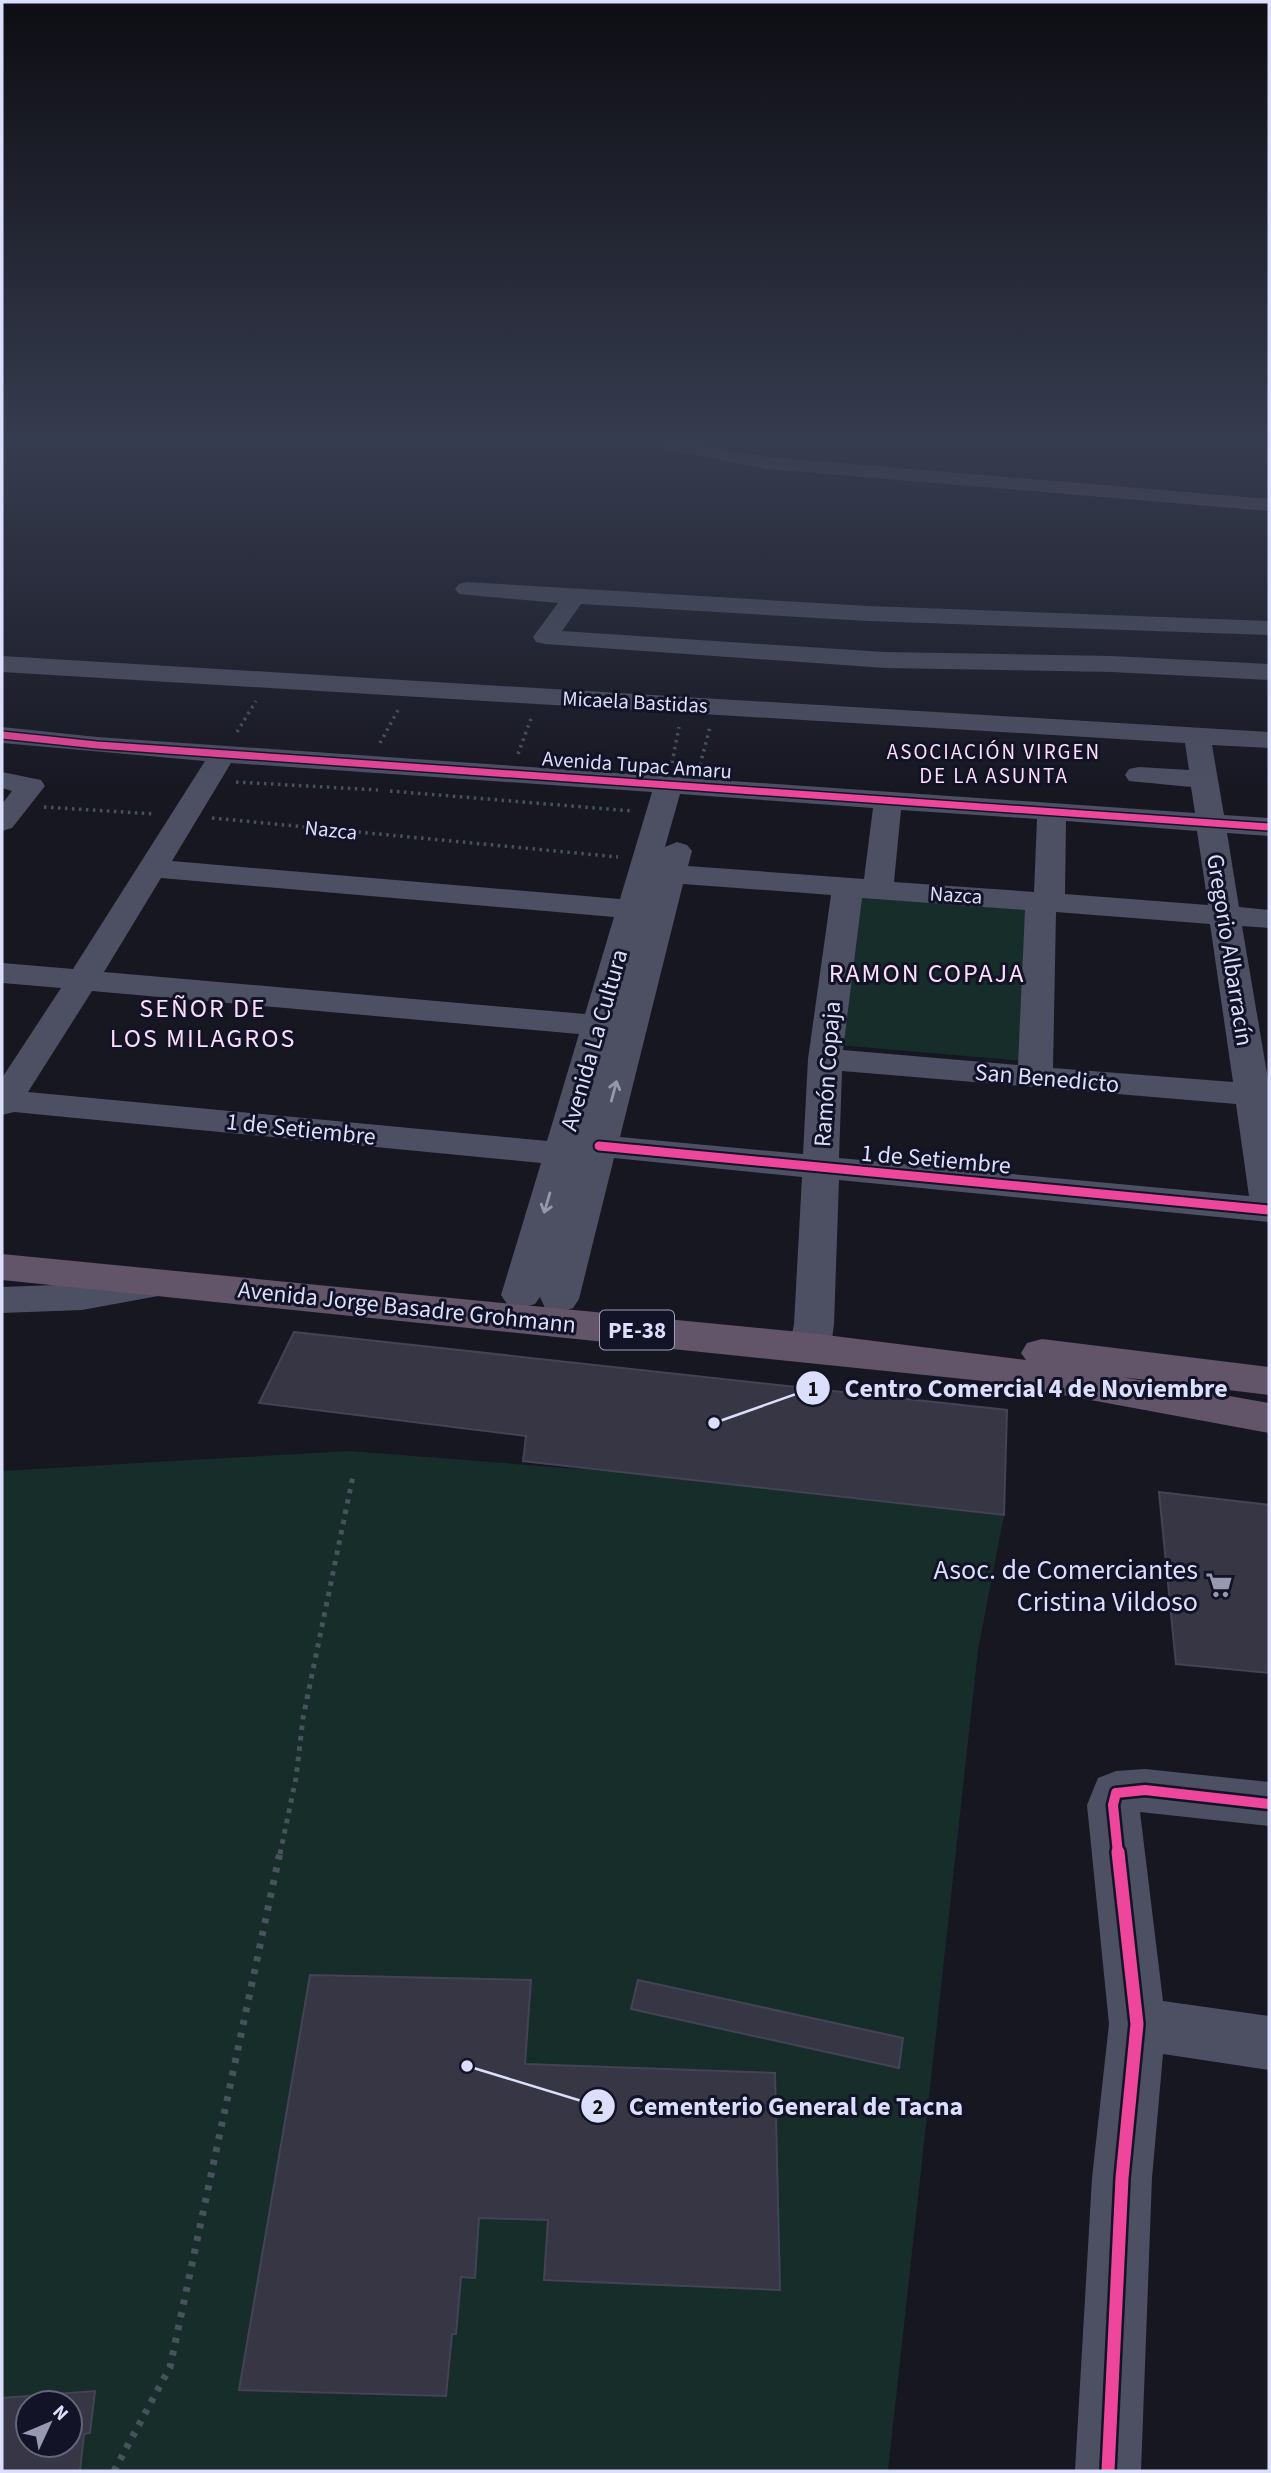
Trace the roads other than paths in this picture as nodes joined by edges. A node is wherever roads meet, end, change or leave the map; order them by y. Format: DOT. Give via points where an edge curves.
graph roads {
  1 [pos="467,589"];
  2 [pos="574,597"];
  3 [pos="675,605"];
  4 [pos="775,611"];
  5 [pos="889,617"];
  6 [pos="997,620"];
  7 [pos="1108,622"];
  8 [pos="1214,627"];
  9 [pos="1269,628"];
  10 [pos="664,646"];
  11 [pos="769,654"];
  12 [pos="885,660"];
  13 [pos="1002,662"];
  14 [pos="2,664"];
  15 [pos="1112,664"];
  16 [pos="1223,670"];
  17 [pos="1269,672"];
  18 [pos="722,678"];
  19 [pos="2,735"];
  20 [pos="1196,735"];
  21 [pos="1269,740"];
  22 [pos="223,754"];
  23 [pos="1139,775"];
  24 [pos="2,780"];
  25 [pos="1203,780"];
  26 [pos="674,795"];
  27 [pos="888,800"];
  28 [pos="16,805"];
  29 [pos="1052,812"];
  30 [pos="1210,823"];
  31 [pos="1269,827"];
  32 [pos="653,868"];
  33 [pos="151,869"];
  34 [pos="863,888"];
  35 [pos="1045,902"];
  36 [pos="647,911"];
  37 [pos="1224,915"];
  38 [pos="1269,919"];
  39 [pos="2,973"];
  40 [pos="83,980"];
  41 [pos="615,1026"];
  42 [pos="825,1059"];
  43 [pos="1035,1076"];
  44 [pos="1261,1095"];
  45 [pos="3,1102"];
  46 [pos="598,1152"];
  47 [pos="561,1156"];
  48 [pos="821,1168"];
  49 [pos="1269,1208"];
  50 [pos="2,1245"];
  51 [pos="2,1267"];
  52 [pos="166,1283"];
  53 [pos="540,1297"];
  54 [pos="2,1300"];
  55 [pos="812,1335"];
  56 [pos="1269,1381"];
  57 [pos="1269,1418"];
  58 [pos="1269,1804"];
  59 [pos="1137,2024"];
  60 [pos="1269,2043"];
  61 [pos="1108,2471"];
  1 -- 2 [label="street"];
  2 -- 3 [label="street"];
  2 -- 10 [label="street" via="545,637"];
  3 -- 4 [label="street"];
  3 -- 10 [label="street"];
  4 -- 5 [label="street"];
  4 -- 11 [label="street"];
  5 -- 6 [label="street"];
  5 -- 12 [label="street"];
  6 -- 7 [label="street"];
  6 -- 13 [label="street"];
  7 -- 8 [label="street"];
  7 -- 15 [label="street"];
  8 -- 9 [label="street"];
  8 -- 16 [label="street"];
  10 -- 18 [label="street"];
  11 -- 12 [label="street"];
  11 -- 18 [label="street"];
  12 -- 13 [label="street"];
  13 -- 15 [label="street"];
  14 -- 18 [label="street, Micaela Bastidas" via="684,705"];
  15 -- 16 [label="street"];
  16 -- 17 [label="street"];
  18 -- 20 [label="street, Micaela Bastidas"];
  19 -- 22 [label="street, Avenida Tupac Amaru"];
  20 -- 21 [label="street, Micaela Bastidas"];
  20 -- 25 [label="street, Gregorio Albarracín"];
  22 -- 26 [label="street, Avenida Tupac Amaru" via="510,774"];
  22 -- 33 [label="street"];
  23 -- 25 [label="street"];
  24 -- 28 [label="street" via="22,782"];
  25 -- 30 [label="street, Gregorio Albarracín"];
  26 -- 27 [label="street, Avenida Tupac Amaru"];
  26 -- 32 [label="street, Avenida La Cultura"];
  27 -- 29 [label="street, Avenida Tupac Amaru"];
  27 -- 34 [label="street, Ramón Copaja"];
  29 -- 30 [label="street, Avenida Tupac Amaru"];
  29 -- 35 [label="street"];
  30 -- 31 [label="street, Avenida Tupac Amaru"];
  30 -- 37 [label="street, Gregorio Albarracín"];
  32 -- 34 [label="street, Nazca"];
  32 -- 36 [label="street, Avenida La Cultura"];
  33 -- 36 [label="street"];
  33 -- 40 [label="street"];
  34 -- 35 [label="street, Nazca"];
  34 -- 42 [label="street, Ramón Copaja" via="835,965"];
  35 -- 37 [label="street, Nazca"];
  35 -- 43 [label="street"];
  36 -- 41 [label="street, Avenida La Cultura"];
  37 -- 38 [label="street, Nazca"];
  37 -- 44 [label="street, Gregorio Albarracín"];
  39 -- 40 [label="street"];
  40 -- 41 [label="street"];
  40 -- 45 [label="street"];
  46 -- 41 [label="street, Avenida La Cultura, one-way"];
  41 -- 47 [label="street, Avenida La Cultura"];
  42 -- 43 [label="street, San Benedicto"];
  42 -- 48 [label="street, Ramón Copaja"];
  43 -- 44 [label="street, San Benedicto"];
  44 -- 49 [label="street, Gregorio Albarracín"];
  45 -- 47 [label="street, 1 de Setiembre"];
  46 -- 47 [label="street, 1 de Setiembre"];
  46 -- 48 [label="street, 1 de Setiembre"];
  46 -- 53 [label="street, Avenida La Cultura"];
  47 -- 53 [label="street, Avenida La Cultura, one-way"];
  48 -- 49 [label="street, 1 de Setiembre"];
  48 -- 55 [label="street, Ramón Copaja"];
  50 -- 53 [label="highway, Avenida Jorge Basadre Grohmann / PE-38"];
  51 -- 52 [label="highway, Avenida Jorge Basadre Grohmann / PE-38"];
  52 -- 54 [label="street" via="82,1297"];
  52 -- 55 [label="highway, Avenida Jorge Basadre Grohmann / PE-38"];
  53 -- 55 [label="highway, Avenida Jorge Basadre Grohmann / PE-38"];
  55 -- 56 [label="highway, Avenida Jorge Basadre Grohmann / PE-38"];
  55 -- 57 [label="highway, Avenida Jorge Basadre Grohmann / PE-38"];
  58 -- 59 [label="street" via="1145,1790 1116,1793 1113,1805"];
  59 -- 60 [label="street"];
  59 -- 61 [label="street" via="1122,2178"];
}
